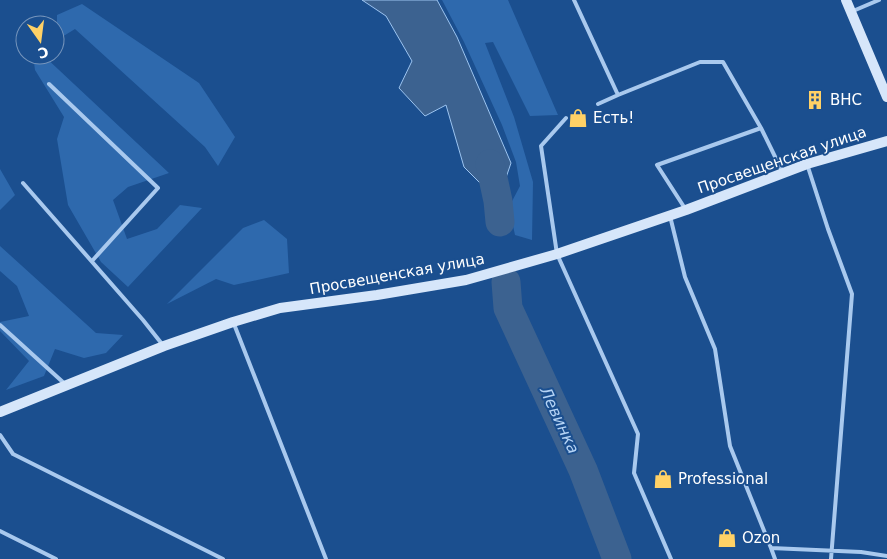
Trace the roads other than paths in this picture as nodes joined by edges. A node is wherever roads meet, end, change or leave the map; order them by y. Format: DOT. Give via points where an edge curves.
graph roads {
  1 [pos="574,0"];
  2 [pos="846,0"];
  3 [pos="879,0"];
  4 [pos="851,12"];
  5 [pos="49,84"];
  6 [pos="618,95"];
  7 [pos="887,97"];
  8 [pos="598,104"];
  9 [pos="566,118"];
  10 [pos="761,128"];
  11 [pos="887,141"];
  12 [pos="807,164"];
  13 [pos="783,173"];
  14 [pos="23,183"];
  15 [pos="686,210"];
  16 [pos="670,215"];
  17 [pos="557,254"];
  18 [pos="92,261"];
  19 [pos="233,322"];
  20 [pos="0,325"];
  21 [pos="164,346"];
  22 [pos="66,385"];
  23 [pos="0,412"];
  24 [pos="0,435"];
  25 [pos="0,531"];
  26 [pos="771,548"];
  27 [pos="832,551"];
  28 [pos="887,556"];
  29 [pos="56,559"];
  30 [pos="223,559"];
  31 [pos="326,559"];
  32 [pos="671,559"];
  33 [pos="775,559"];
  34 [pos="831,559"];
  1 -- 6 [label="lane"];
  2 -- 4 [label="main road"];
  3 -- 4 [label="lane"];
  4 -- 7 [label="main road"];
  5 -- 18 [label="lane" via="158,188"];
  6 -- 8 [label="lane"];
  6 -- 10 [label="lane" via="700,62 723,62"];
  9 -- 17 [label="lane" via="541,146"];
  10 -- 13 [label="lane"];
  10 -- 15 [label="lane" via="657,165"];
  11 -- 12 [label="main road, Просвещенская улица"];
  12 -- 13 [label="main road, Просвещенская улица"];
  12 -- 27 [label="lane" via="852,294"];
  13 -- 15 [label="main road, Просвещенская улица"];
  14 -- 18 [label="lane"];
  15 -- 16 [label="main road, Просвещенская улица"];
  16 -- 17 [label="main road, Просвещенская улица"];
  16 -- 26 [label="lane" via="685,277 715,349 730,446"];
  17 -- 19 [label="main road, Просвещенская улица" via="466,280 280,308"];
  17 -- 32 [label="lane" via="638,434 634,473"];
  18 -- 21 [label="lane"];
  19 -- 21 [label="main road, Просвещенская улица"];
  19 -- 31 [label="lane"];
  20 -- 22 [label="lane"];
  21 -- 22 [label="main road, Просвещенская улица"];
  22 -- 23 [label="main road, Просвещенская улица"];
  24 -- 30 [label="lane" via="14,454"];
  25 -- 29 [label="lane"];
  26 -- 27 [label="lane"];
  26 -- 33 [label="lane"];
  27 -- 28 [label="lane"];
  27 -- 34 [label="lane"];
}
